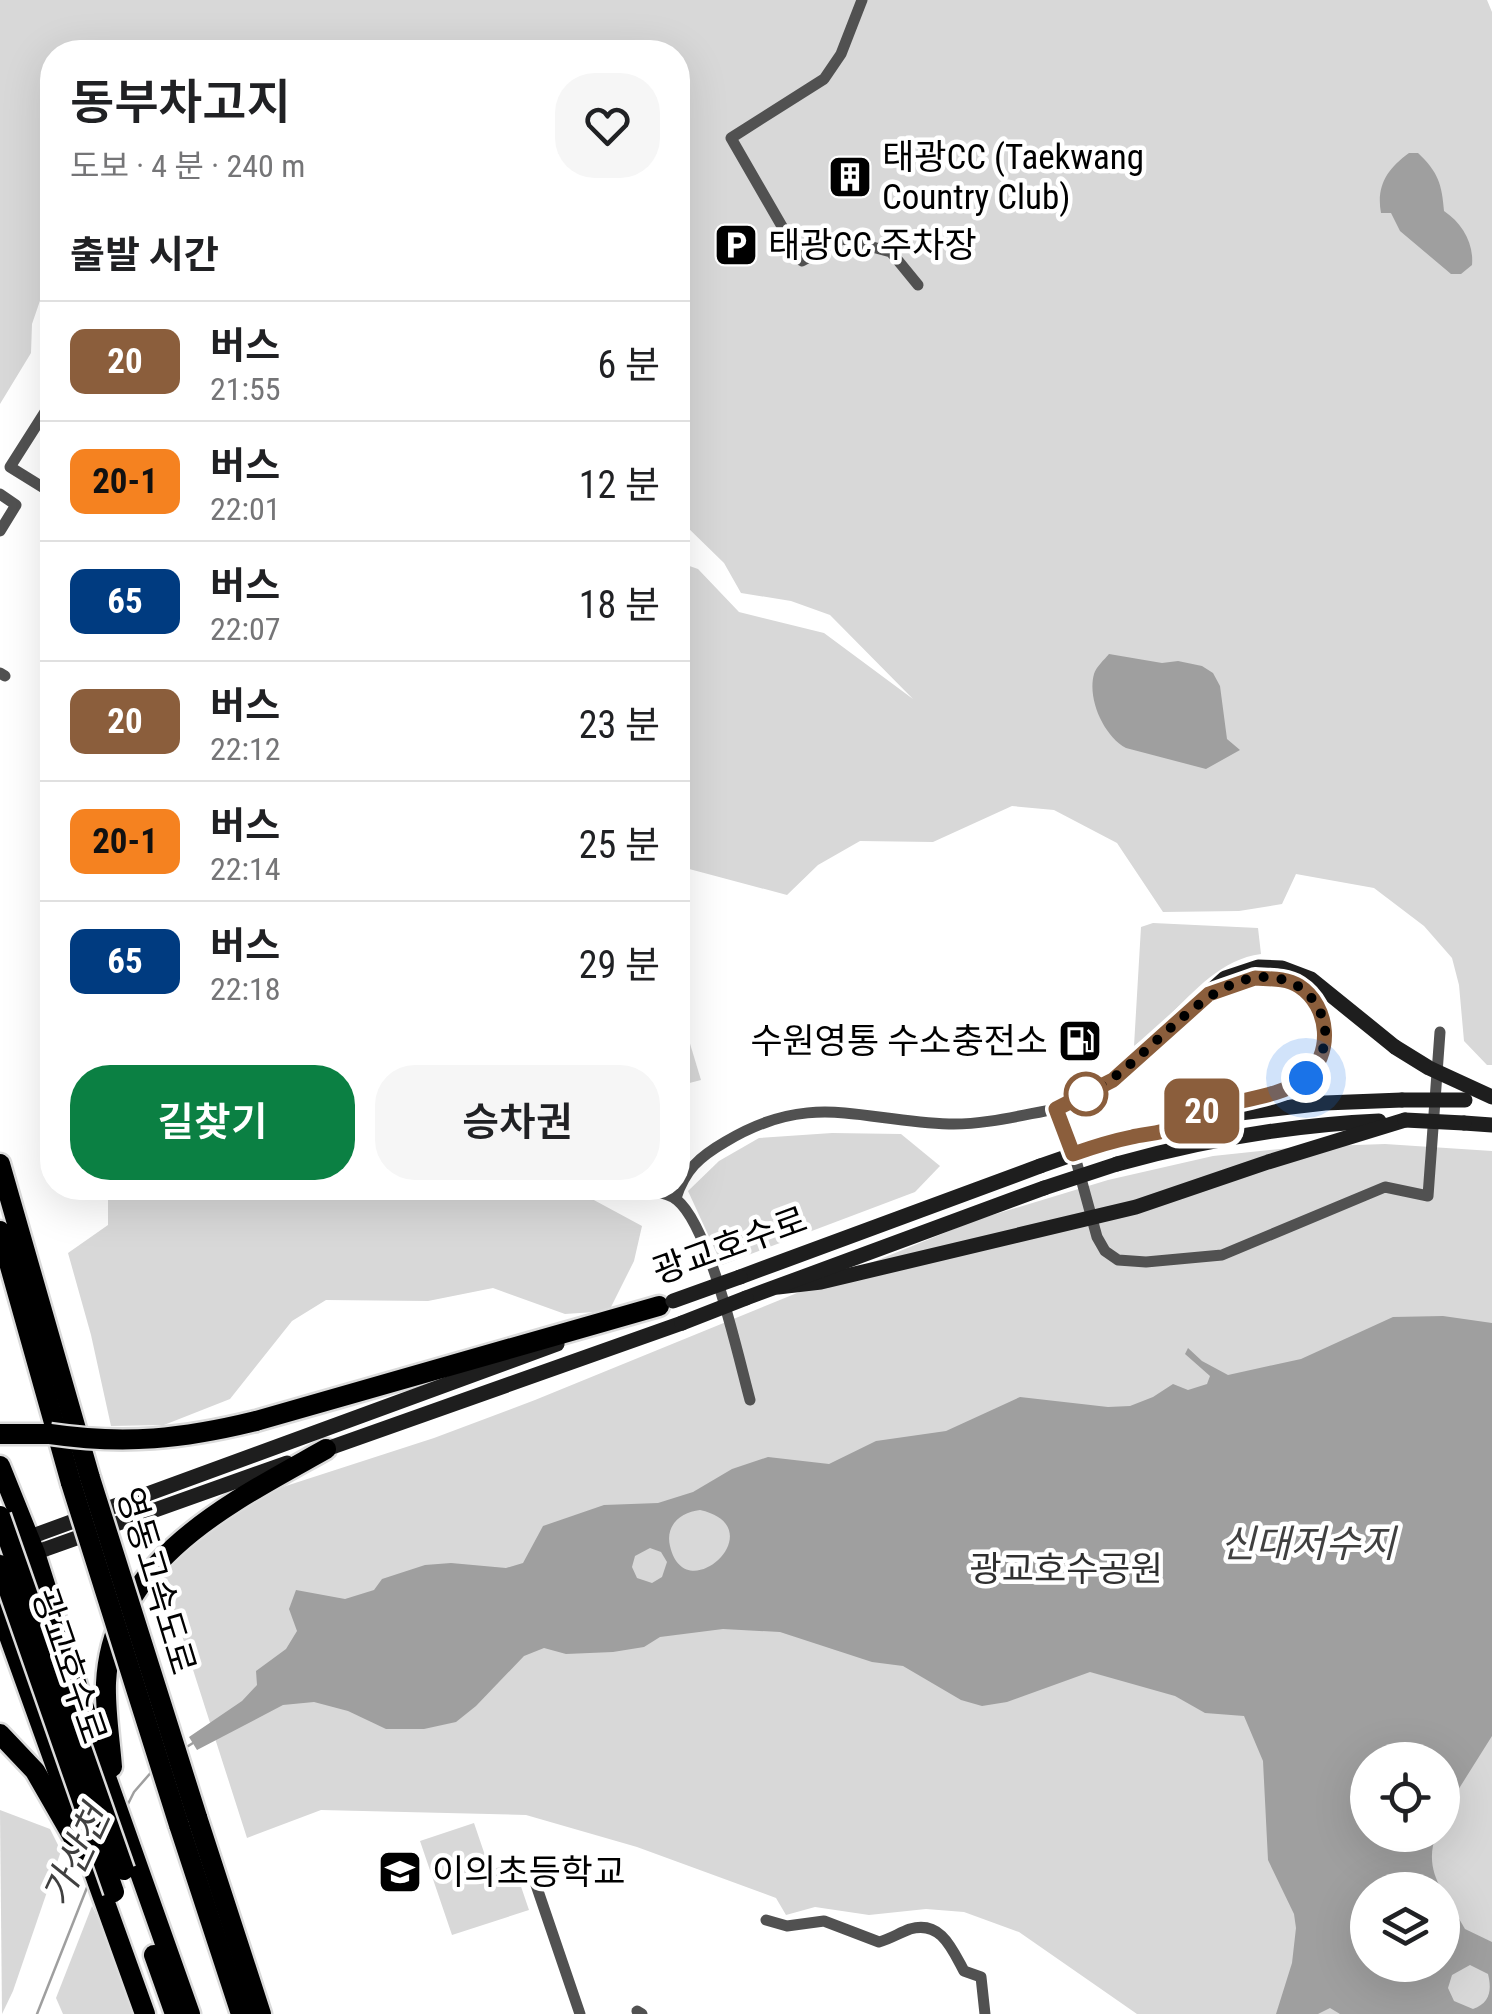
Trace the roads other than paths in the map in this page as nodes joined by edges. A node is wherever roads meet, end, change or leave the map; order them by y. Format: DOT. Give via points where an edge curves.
graph roads {
  1 [pos="862,0"];
  2 [pos="918,285"];
  3 [pos="40,420"];
  4 [pos="40,486"];
  5 [pos="0,494"];
  6 [pos="0,531"];
  7 [pos="1209,994"];
  8 [pos="1440,1032"];
  9 [pos="1492,1099"];
  10 [pos="1056,1109"];
  11 [pos="1405,1120"];
  12 [pos="1492,1125"];
  13 [pos="1176,1127"];
  14 [pos="0,1164"];
  15 [pos="690,1169"];
  16 [pos="678,1200"];
  17 [pos="1092,1219"];
  18 [pos="0,1231"];
  19 [pos="778,1287"];
  20 [pos="666,1304"];
  21 [pos="750,1400"];
  22 [pos="0,1434"];
  23 [pos="326,1449"];
  24 [pos="0,1466"];
  25 [pos="80,1481"];
  26 [pos="0,1516"];
  27 [pos="33,1545"];
  28 [pos="0,1548"];
  29 [pos="0,1565"];
  30 [pos="0,1611"];
  31 [pos="0,1734"];
  32 [pos="110,1774"];
  33 [pos="188,1821"];
  34 [pos="77,1832"];
  35 [pos="128,1862"];
  36 [pos="534,1879"];
  37 [pos="110,1901"];
  38 [pos="766,1920"];
  39 [pos="145,2014"];
  40 [pos="157,2014"];
  41 [pos="174,2014"];
  42 [pos="190,2014"];
  43 [pos="242,2014"];
  44 [pos="261,2014"];
  45 [pos="580,2014"];
  46 [pos="984,2014"];
  1 -- 2 [label="street" via="824,80 731,138 802,261 842,239 890,252"];
  3 -- 4 [label="street" via="10,467"];
  5 -- 6 [label="street" via="16,504"];
  7 -- 9 [label="main road, bridge" via="1242,970 1282,968 1311,979 1395,1047"];
  7 -- 10 [label="main road" via="1113,1080"];
  7 -- 13 [label="main road" via="1255,978 1301,987 1321,1013 1324,1048 1306,1078 1192,1114"];
  8 -- 17 [label="street" via="1428,1196 1385,1187 1222,1254 1146,1262 1118,1260 1105,1251"];
  9 -- 13 [label="main road, 광교호수로, bridge" via="1324,1103"];
  10 -- 15 [label="street" via="950,1124 828,1110 788,1116 750,1126"];
  10 -- 17 [label="street"];
  11 -- 12 [label="main road, 광교호수로, bridge"];
  11 -- 17 [label="main road"];
  11 -- 19 [label="main road, 광교호수로, bridge" via="1239,1134 1118,1164"];
  13 -- 20 [label="main road, 광교호수로, bridge" via="1109,1142"];
  14 -- 25 [label="highway, 영동고속도로"];
  16 -- 21 [label="street" via="711,1266"];
  17 -- 19 [label="main road"];
  18 -- 25 [label="highway, 영동고속도로"];
  19 -- 23 [label="main road, 광교호수로, bridge"];
  20 -- 22 [label="highway, bridge" via="203,1434 153,1441"];
  20 -- 27 [label="main road, 광교호수로"];
  23 -- 27 [label="main road, 광교호수로"];
  23 -- 32 [label="highway" via="192,1530 132,1596 114,1635 108,1670"];
  24 -- 27 [label="highway"];
  25 -- 33 [label="highway, 영동고속도로, bridge"];
  26 -- 35 [label="highway, 광교호수로, bridge"];
  27 -- 28 [label="main road, 광교호수로"];
  27 -- 29 [label="main road, 광교호수로"];
  27 -- 32 [label="highway"];
  29 -- 37 [label="highway, 광교호수로, bridge"];
  30 -- 34 [label="highway"];
  31 -- 34 [label="highway"];
  32 -- 35 [label="highway"];
  33 -- 43 [label="highway, 영동고속도로"];
  33 -- 44 [label="highway, 영동고속도로"];
  34 -- 37 [label="highway"];
  35 -- 41 [label="highway, 광교호수로"];
  35 -- 42 [label="highway"];
  36 -- 45 [label="street"];
  37 -- 39 [label="highway"];
  37 -- 40 [label="highway, 광교호수로"];
  38 -- 46 [label="street" via="788,1926 824,1921 878,1942 929,1927 946,1938 964,1971 981,1976"];
}
